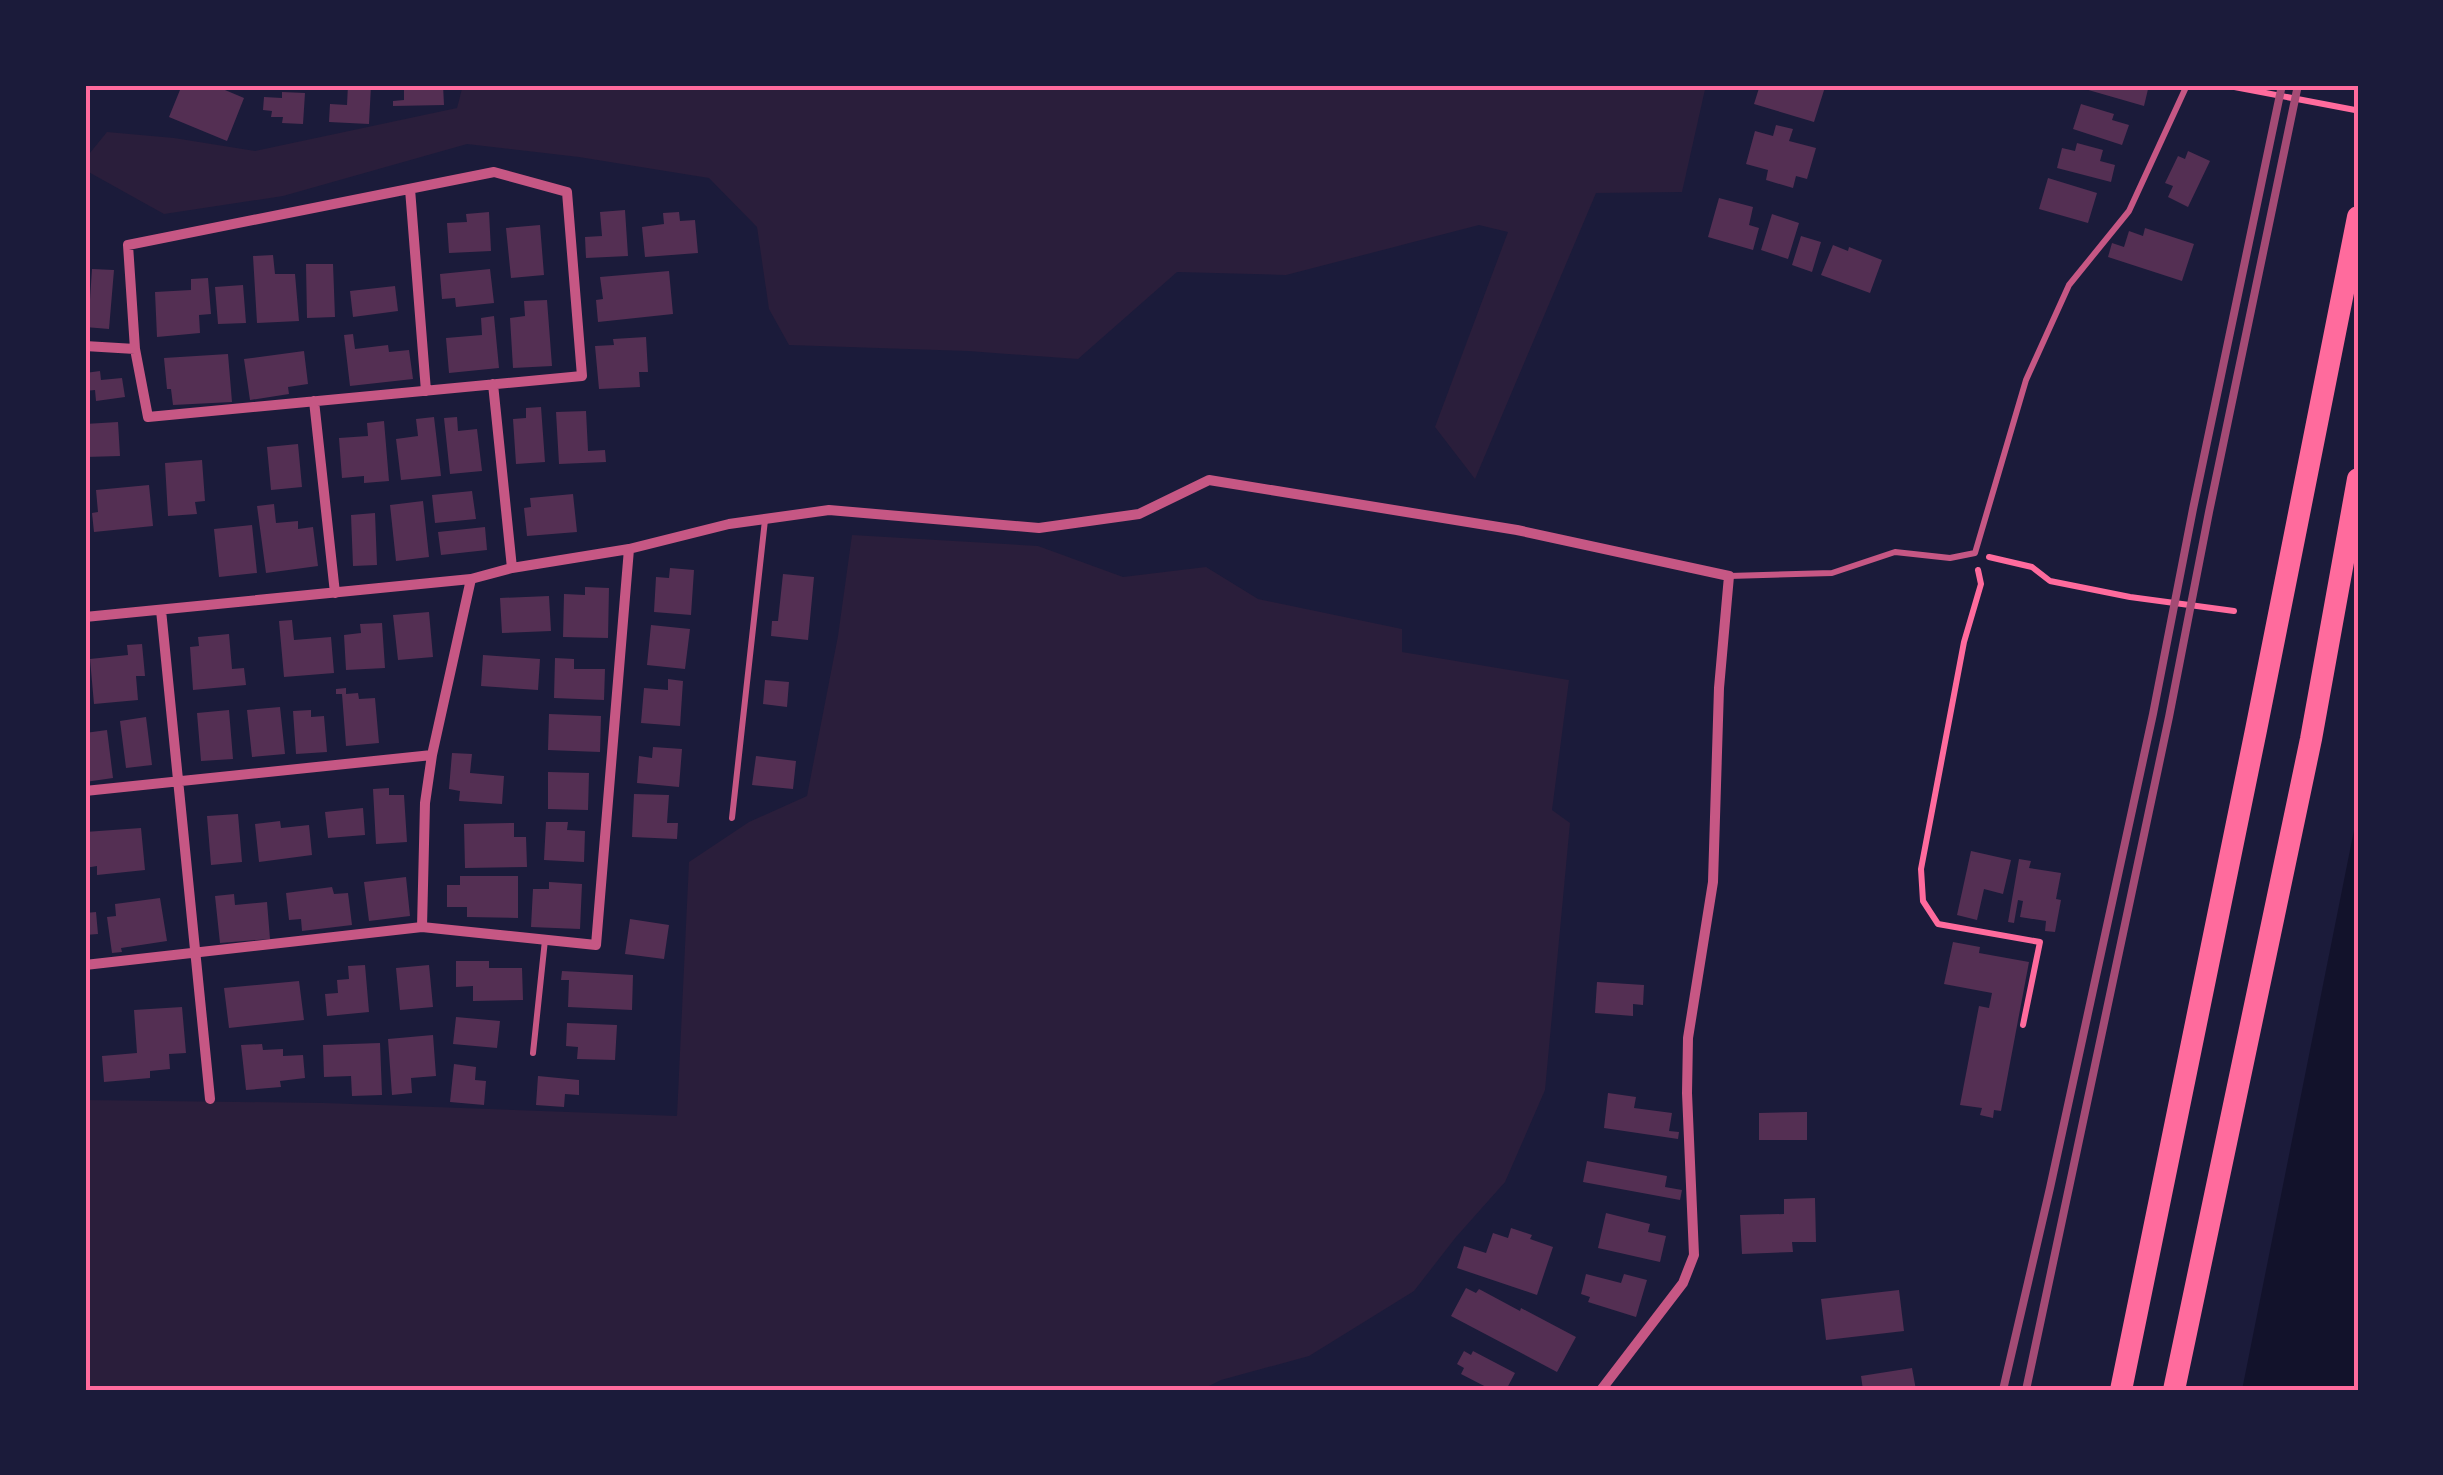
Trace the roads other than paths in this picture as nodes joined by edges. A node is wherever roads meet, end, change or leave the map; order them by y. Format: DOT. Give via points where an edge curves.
graph roads {
  1 [pos="2187,85"];
  2 [pos="410,189"];
  3 [pos="2358,217"];
  4 [pos="85,346"];
  5 [pos="135,349"];
  6 [pos="492,384"];
  7 [pos="426,390"];
  8 [pos="314,401"];
  9 [pos="2358,479"];
  10 [pos="765,519"];
  11 [pos="629,549"];
  12 [pos="512,568"];
  13 [pos="1729,576"];
  14 [pos="471,579"];
  15 [pos="334,593"];
  16 [pos="161,610"];
  17 [pos="85,617"];
  18 [pos="432,755"];
  19 [pos="178,781"];
  20 [pos="85,791"];
  21 [pos="732,818"];
  22 [pos="422,927"];
  23 [pos="546,940"];
  24 [pos="196,952"];
  25 [pos="85,965"];
  26 [pos="534,1053"];
  27 [pos="210,1099"];
  28 [pos="1602,1390"];
  29 [pos="2121,1390"];
  30 [pos="2174,1390"];
  1 -- 13 [label="lane" via="2130,211 2069,285 2026,380 1975,553 1950,558 1895,552 1832,573"];
  2 -- 5 [label="street" via="128,246"];
  2 -- 6 [label="street" via="494,172 566,192 582,376"];
  2 -- 7 [label="street"];
  3 -- 29 [label="highway"];
  4 -- 5 [label="street"];
  5 -- 8 [label="street" via="148,417"];
  6 -- 7 [label="street"];
  6 -- 12 [label="street"];
  7 -- 8 [label="street"];
  8 -- 15 [label="street"];
  9 -- 30 [label="highway" via="2311,739"];
  10 -- 11 [label="street"];
  10 -- 13 [label="street" via="829,510 1039,528 1139,514 1209,480 1518,530"];
  10 -- 21 [label="lane"];
  11 -- 12 [label="street"];
  11 -- 23 [label="street" via="596,946"];
  12 -- 14 [label="street"];
  13 -- 28 [label="street" via="1714,882 1688,1038 1694,1256 1683,1283"];
  14 -- 15 [label="street"];
  14 -- 18 [label="street"];
  15 -- 16 [label="street"];
  16 -- 17 [label="street"];
  16 -- 19 [label="street"];
  18 -- 19 [label="street"];
  18 -- 22 [label="street"];
  19 -- 20 [label="street"];
  19 -- 24 [label="street"];
  22 -- 23 [label="street"];
  22 -- 24 [label="street"];
  23 -- 26 [label="lane"];
  24 -- 25 [label="street"];
  24 -- 27 [label="street"];
}
